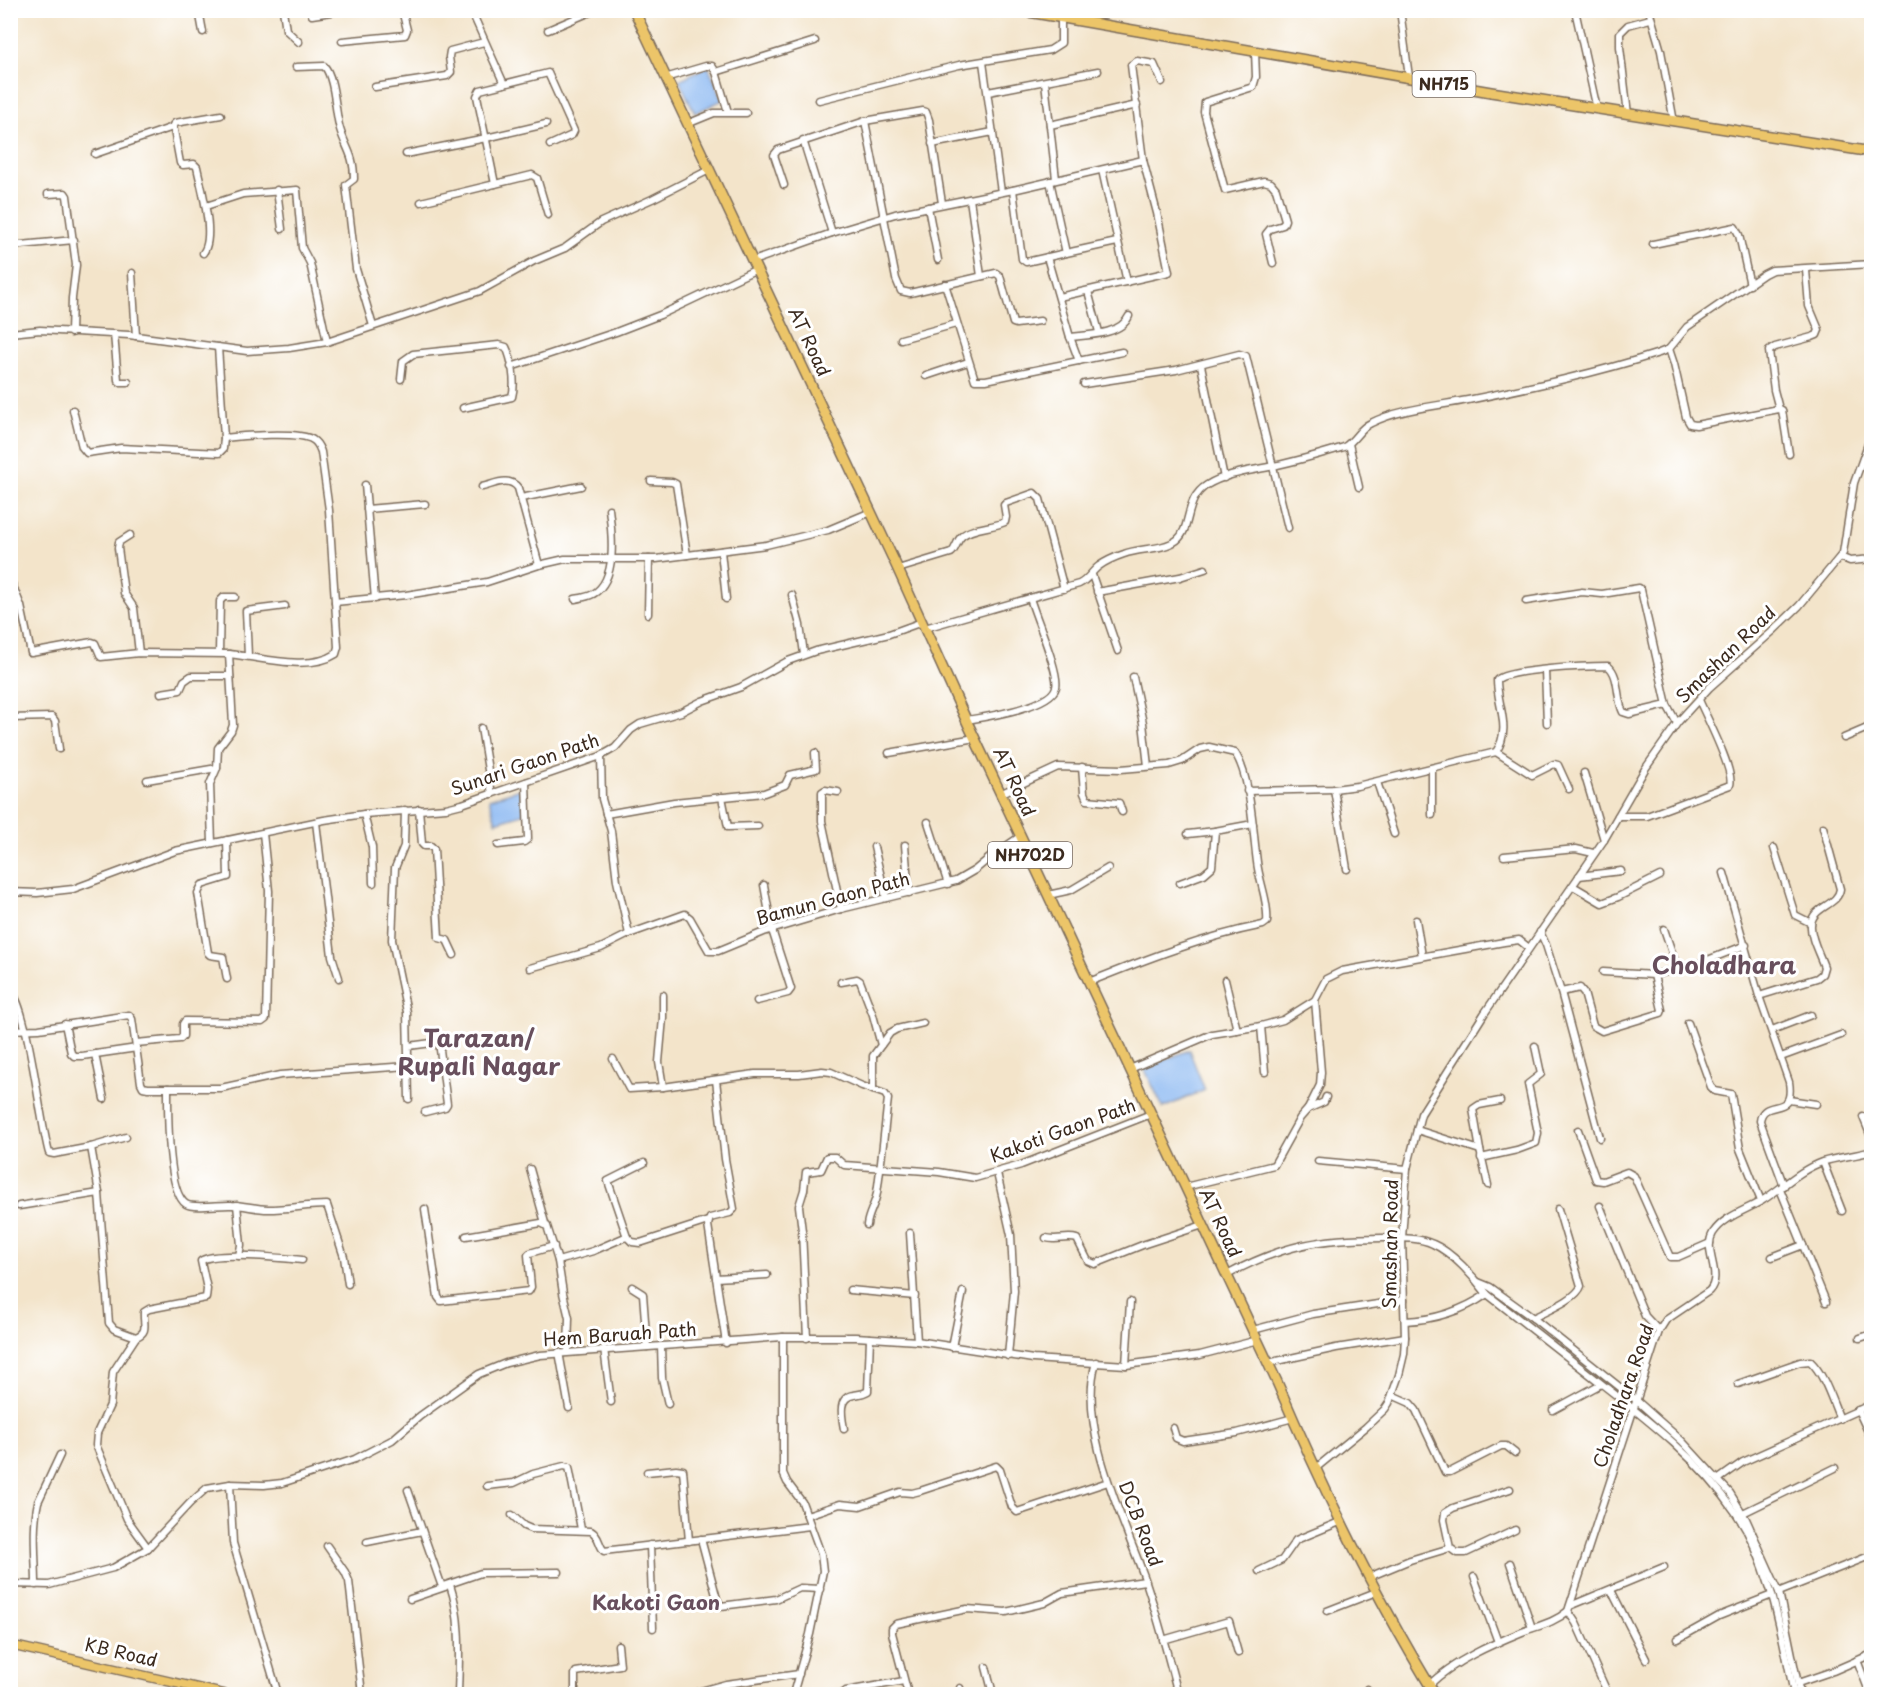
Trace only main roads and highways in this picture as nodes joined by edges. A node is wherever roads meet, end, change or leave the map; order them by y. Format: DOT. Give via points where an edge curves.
graph roads {
  1 [pos="634,10"];
  2 [pos="1017,10"];
  3 [pos="1872,152"];
  4 [pos="10,1645"];
  5 [pos="197,1691"];
  6 [pos="224,1695"];
  7 [pos="1435,1695"];
  1 -- 7 [label="highway, AT Road / NH702D" via="1316,1468 1387,1614"];
  2 -- 3 [label="highway, NH715"];
  4 -- 5 [label="main road, KB Road"];
  5 -- 6 [label="main road, KB Road"];
}
